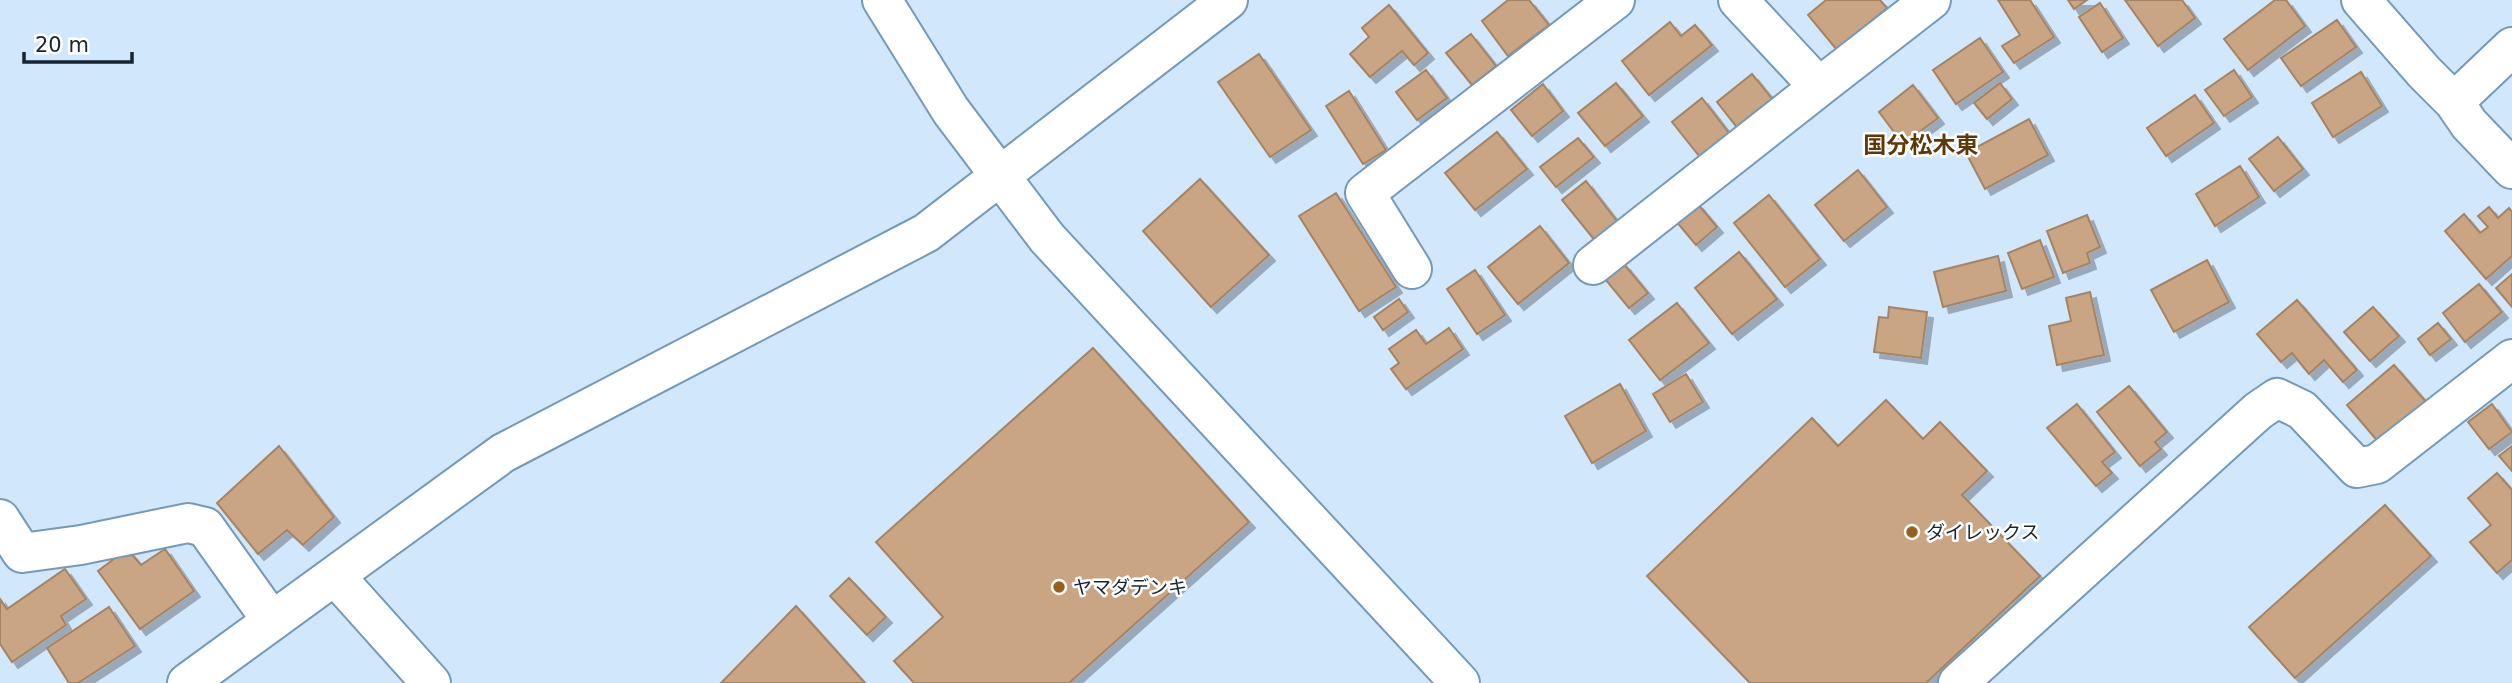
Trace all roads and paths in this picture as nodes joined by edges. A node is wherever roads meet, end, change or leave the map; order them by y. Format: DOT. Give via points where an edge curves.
graph roads {
  1 [pos="882,0"];
  2 [pos="1227,0"];
  3 [pos="1615,0"];
  4 [pos="1738,0"];
  5 [pos="1931,0"];
  6 [pos="2361,0"];
  7 [pos="2512,47"];
  8 [pos="1819,88"];
  9 [pos="2454,102"];
  10 [pos="2512,169"];
  11 [pos="999,175"];
  12 [pos="1593,265"];
  13 [pos="1412,269"];
  14 [pos="2512,359"];
  15 [pos="0,519"];
  16 [pos="335,576"];
  17 [pos="272,621"];
  18 [pos="187,683"];
  19 [pos="431,683"];
  20 [pos="1460,683"];
  21 [pos="1958,683"];
  1 -- 11 [label="street" via="951,111"];
  2 -- 11 [label="street"];
  3 -- 13 [label="street" via="1365,193"];
  4 -- 8 [label="street"];
  5 -- 8 [label="street"];
  6 -- 9 [label="street"];
  7 -- 9 [label="street"];
  8 -- 12 [label="street"];
  9 -- 10 [label="street"];
  11 -- 16 [label="street" via="926,233 503,453"];
  11 -- 20 [label="street" via="1047,239"];
  14 -- 21 [label="street" via="2377,464 2357,468 2302,410 2277,398"];
  15 -- 17 [label="street" via="22,553 188,523 205,527"];
  16 -- 17 [label="street"];
  16 -- 19 [label="street"];
  17 -- 18 [label="street"];
}
